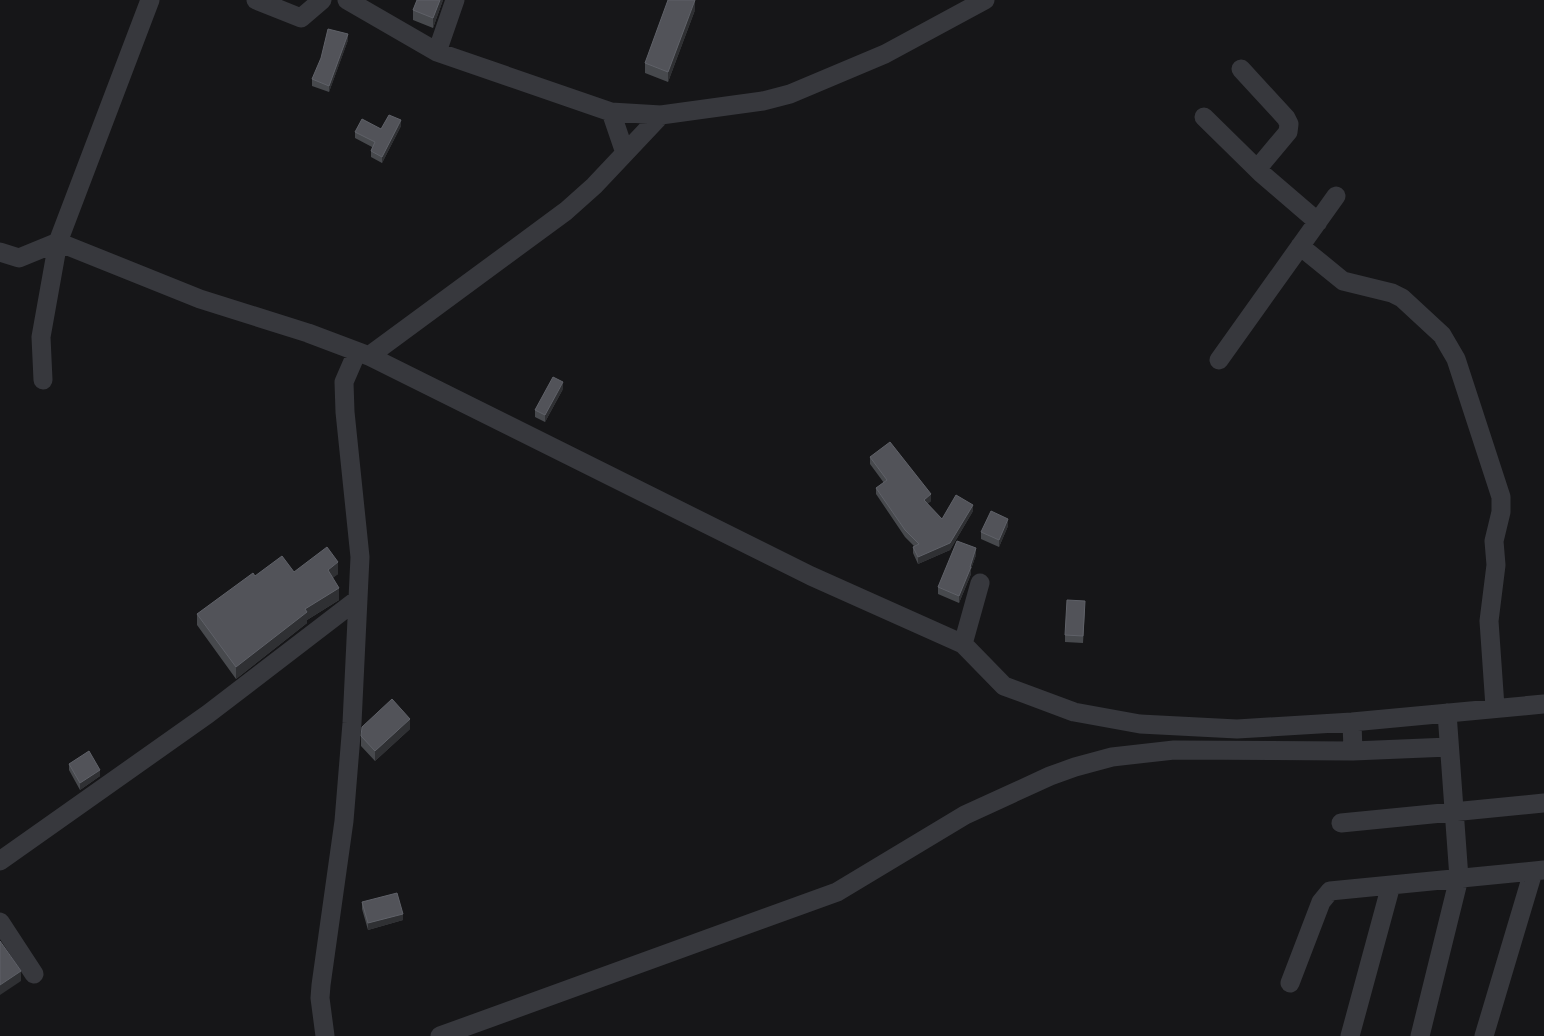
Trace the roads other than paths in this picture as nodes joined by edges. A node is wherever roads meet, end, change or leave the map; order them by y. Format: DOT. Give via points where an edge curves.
graph roads {
  1 [pos="150,0"];
  2 [pos="256,0"];
  3 [pos="322,0"];
  4 [pos="347,0"];
  5 [pos="455,0"];
  6 [pos="985,0"];
  7 [pos="437,52"];
  8 [pos="1241,69"];
  9 [pos="611,112"];
  10 [pos="661,115"];
  11 [pos="1204,117"];
  12 [pos="625,153"];
  13 [pos="1257,169"];
  14 [pos="1336,196"];
  15 [pos="1318,222"];
  16 [pos="58,242"];
  17 [pos="1300,246"];
  18 [pos="0,252"];
  19 [pos="363,354"];
  20 [pos="1219,360"];
  21 [pos="43,380"];
  22 [pos="980,583"];
  23 [pos="358,600"];
  24 [pos="963,644"];
  25 [pos="1544,704"];
  26 [pos="1495,707"];
  27 [pos="1446,713"];
  28 [pos="1352,722"];
  29 [pos="1449,747"];
  30 [pos="1353,751"];
  31 [pos="1544,803"];
  32 [pos="1455,812"];
  33 [pos="1341,823"];
  34 [pos="0,861"];
  35 [pos="1538,871"];
  36 [pos="1459,878"];
  37 [pos="1391,885"];
  38 [pos="0,922"];
  39 [pos="34,974"];
  40 [pos="1290,983"];
  41 [pos="325,1036"];
  42 [pos="440,1036"];
  43 [pos="1350,1036"];
  44 [pos="1420,1036"];
  45 [pos="1484,1036"];
  1 -- 16 [label="street"];
  2 -- 3 [label="street" via="300,18"];
  4 -- 7 [label="street"];
  5 -- 7 [label="street"];
  6 -- 10 [label="street" via="885,54 790,94 763,101"];
  7 -- 9 [label="street"];
  8 -- 13 [label="street" via="1289,124 1288,132"];
  9 -- 10 [label="street"];
  9 -- 12 [label="street"];
  10 -- 12 [label="street"];
  11 -- 13 [label="street"];
  12 -- 19 [label="street" via="566,211"];
  13 -- 15 [label="street"];
  14 -- 15 [label="street"];
  15 -- 17 [label="street"];
  16 -- 18 [label="street" via="19,258"];
  16 -- 19 [label="street" via="200,299"];
  16 -- 21 [label="street" via="41,337"];
  17 -- 20 [label="street"];
  17 -- 26 [label="street" via="1343,281 1402,298 1442,335 1456,359 1501,496 1494,541 1496,572 1488,621"];
  19 -- 23 [label="street" via="344,382 359,538"];
  19 -- 24 [label="street" via="810,576"];
  22 -- 24 [label="street"];
  23 -- 34 [label="street" via="208,714"];
  23 -- 41 [label="street" via="344,821 320,998"];
  24 -- 28 [label="street" via="1004,686 1093,717 1214,729"];
  25 -- 26 [label="street"];
  26 -- 27 [label="street"];
  27 -- 28 [label="street"];
  27 -- 29 [label="street"];
  28 -- 30 [label="street"];
  29 -- 30 [label="street"];
  29 -- 32 [label="street"];
  30 -- 42 [label="street" via="1174,750 1120,756 1075,767 1041,779 965,815 837,892"];
  31 -- 32 [label="street"];
  32 -- 33 [label="street"];
  32 -- 36 [label="street"];
  35 -- 36 [label="street"];
  35 -- 45 [label="street"];
  36 -- 37 [label="street"];
  36 -- 44 [label="street"];
  37 -- 40 [label="street" via="1338,890 1325,895"];
  37 -- 43 [label="street"];
  38 -- 39 [label="street"];
}
